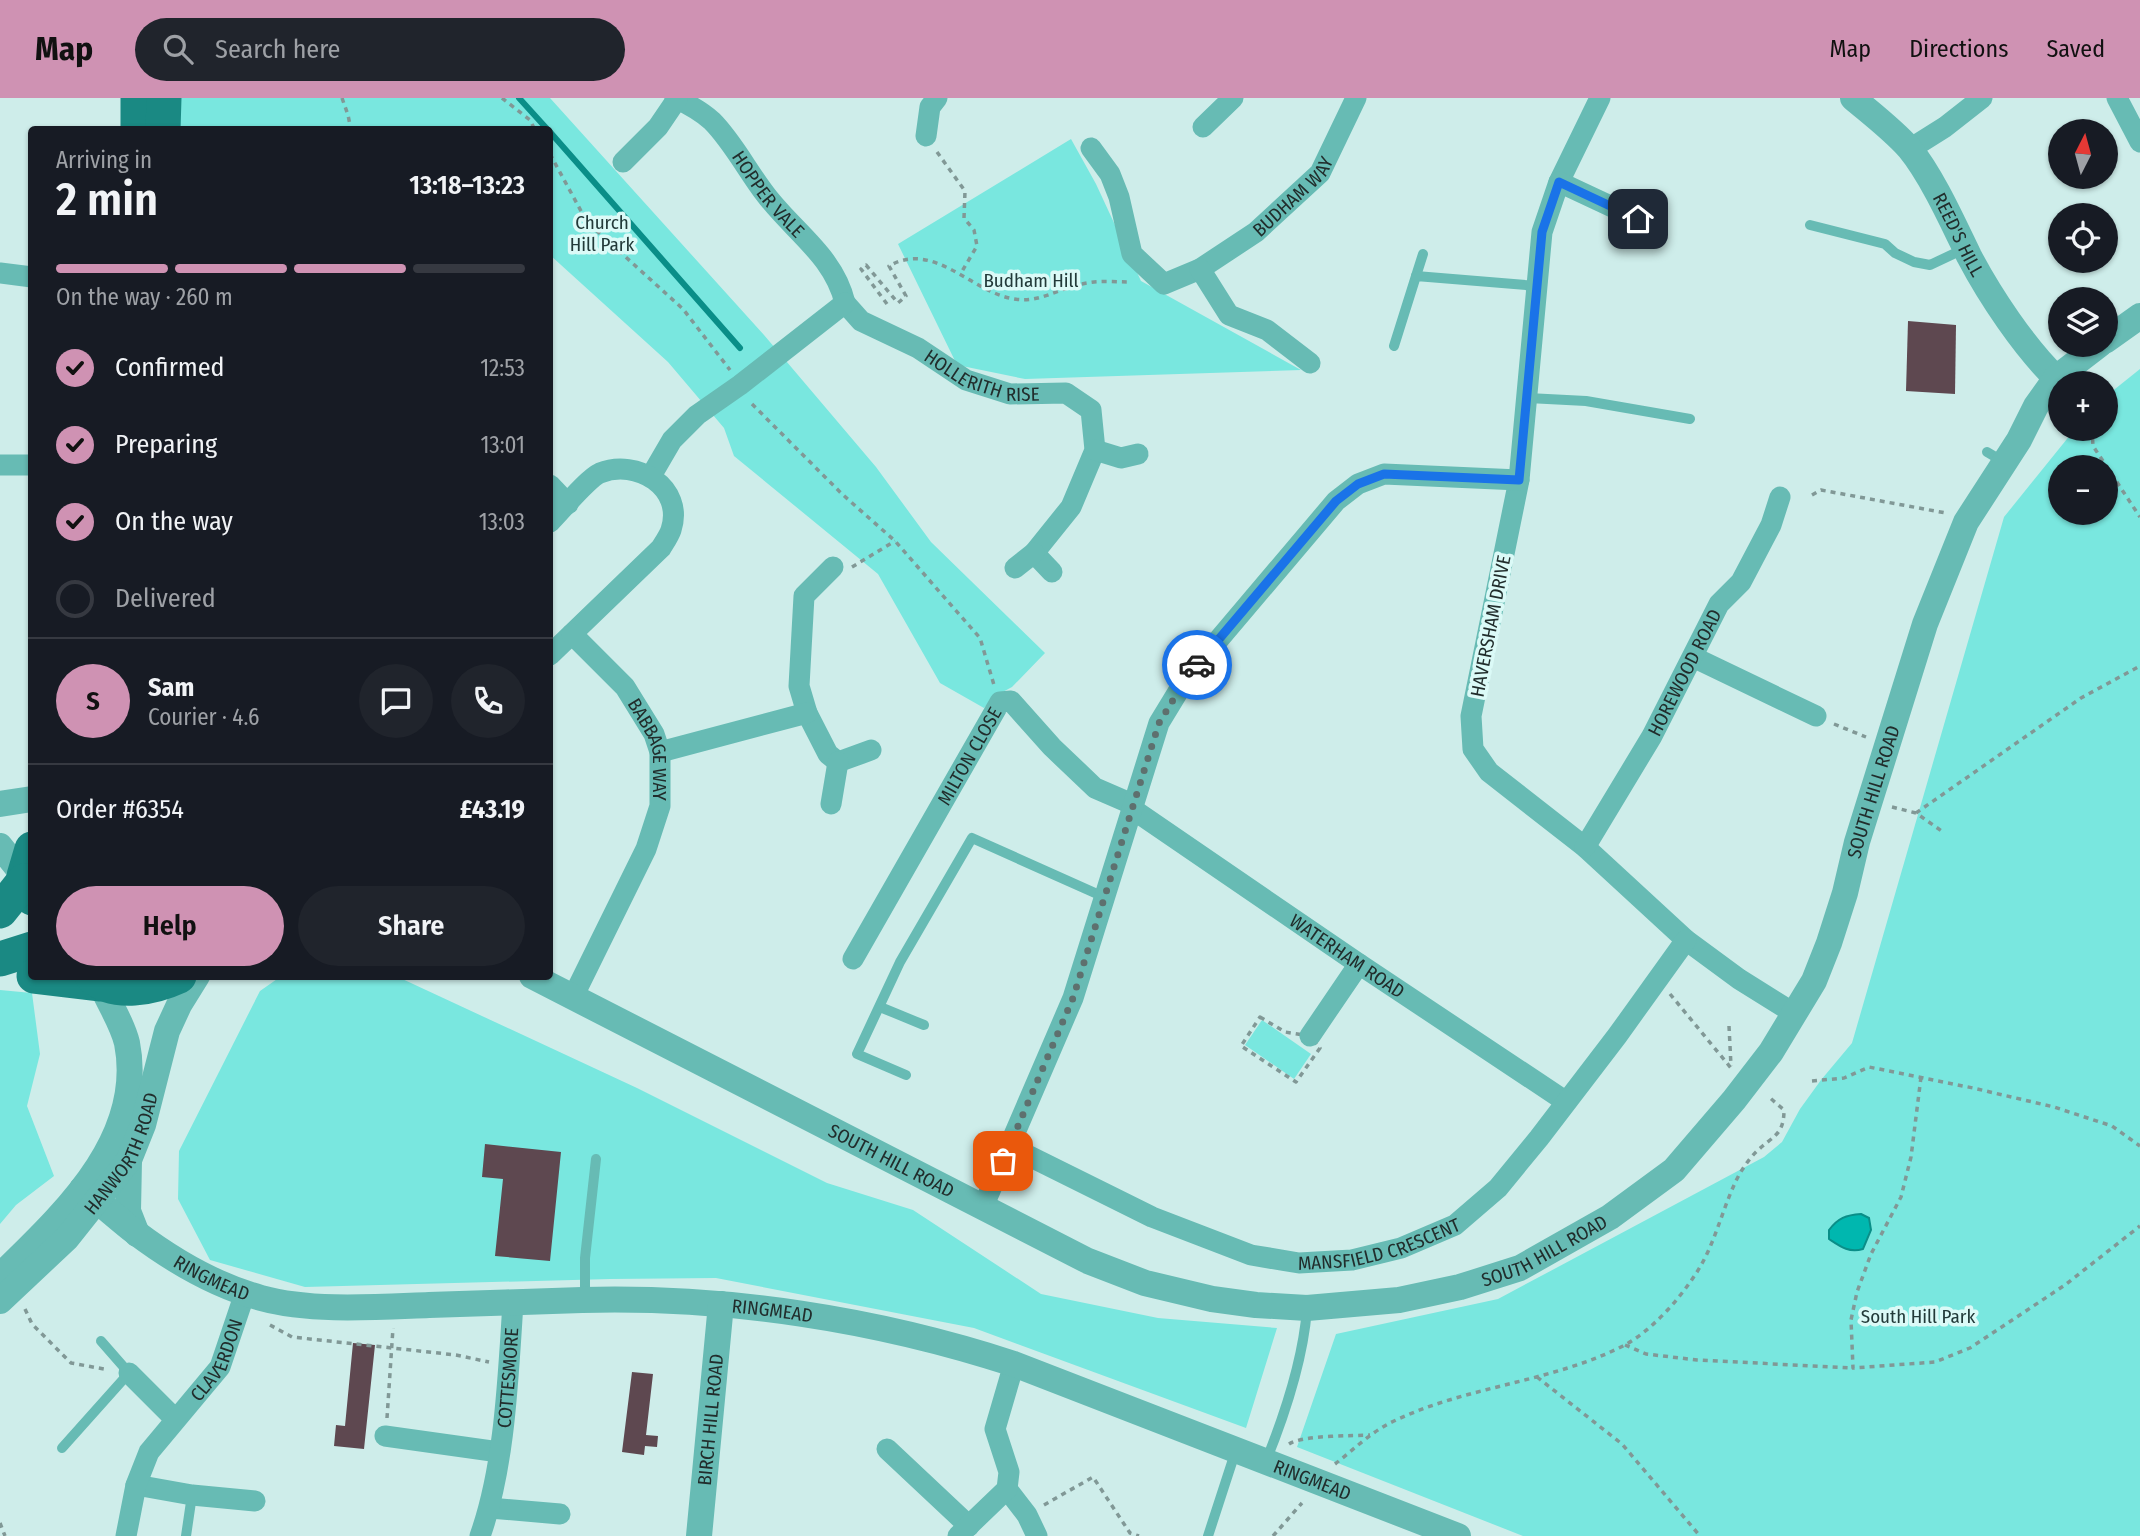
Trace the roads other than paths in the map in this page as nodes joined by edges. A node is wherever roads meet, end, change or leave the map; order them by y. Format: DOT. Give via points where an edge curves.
graph roads {
  1 [pos="138,98"];
  2 [pos="164,98"];
  3 [pos="676,98"];
  4 [pos="937,98"];
  5 [pos="1233,98"];
  6 [pos="1356,98"];
  7 [pos="1600,98"];
  8 [pos="1853,98"];
  9 [pos="1982,98"];
  10 [pos="2117,98"];
  11 [pos="138,126"];
  12 [pos="163,126"];
  13 [pos="1203,127"];
  14 [pos="926,136"];
  15 [pos="2140,142"];
  16 [pos="1091,148"];
  17 [pos="1910,149"];
  18 [pos="623,162"];
  19 [pos="1559,182"];
  20 [pos="1638,219"];
  21 [pos="1810,225"];
  22 [pos="1966,248"];
  23 [pos="1423,254"];
  24 [pos="1200,269"];
  25 [pos="0,274"];
  26 [pos="1416,276"];
  27 [pos="28,277"];
  28 [pos="1537,286"];
  29 [pos="845,303"];
  30 [pos="2140,316"];
  31 [pos="2118,332"];
  32 [pos="1394,346"];
  33 [pos="2083,357"];
  34 [pos="1310,363"];
  35 [pos="2049,371"];
  36 [pos="2065,371"];
  37 [pos="2048,389"];
  38 [pos="1528,398"];
  39 [pos="1690,419"];
  40 [pos="1095,450"];
  41 [pos="1138,454"];
  42 [pos="0,465"];
  43 [pos="28,465"];
  44 [pos="651,476"];
  45 [pos="1519,480"];
  46 [pos="553,488"];
  47 [pos="1780,497"];
  48 [pos="568,504"];
  49 [pos="553,519"];
  50 [pos="1034,553"];
  51 [pos="840,568"];
  52 [pos="1015,568"];
  53 [pos="1052,572"];
  54 [pos="572,635"];
  55 [pos="553,653"];
  56 [pos="1693,657"];
  57 [pos="807,713"];
  58 [pos="1816,716"];
  59 [pos="871,750"];
  60 [pos="660,752"];
  61 [pos="838,762"];
  62 [pos="28,800"];
  63 [pos="0,804"];
  64 [pos="831,804"];
  65 [pos="1132,806"];
  66 [pos="0,846"];
  67 [pos="1585,847"];
  68 [pos="28,876"];
  69 [pos="1104,897"];
  70 [pos="0,911"];
  71 [pos="1686,940"];
  72 [pos="28,951"];
  73 [pos="0,959"];
  74 [pos="853,959"];
  75 [pos="1359,964"];
  76 [pos="0,972"];
  77 [pos="28,975"];
  78 [pos="97,980"];
  79 [pos="167,980"];
  80 [pos="195,980"];
  81 [pos="540,980"];
  82 [pos="573,997"];
  83 [pos="880,1007"];
  84 [pos="1796,1014"];
  85 [pos="924,1025"];
  86 [pos="1310,1036"];
  87 [pos="906,1075"];
  88 [pos="1565,1101"];
  89 [pos="1009,1146"];
  90 [pos="596,1159"];
  91 [pos="129,1160"];
  92 [pos="90,1195"];
  93 [pos="984,1207"];
  94 [pos="137,1234"];
  95 [pos="0,1276"];
  96 [pos="245,1293"];
  97 [pos="585,1300"];
  98 [pos="10,1301"];
  99 [pos="513,1303"];
  100 [pos="721,1304"];
  101 [pos="1307,1308"];
  102 [pos="101,1341"];
  103 [pos="1014,1364"];
  104 [pos="129,1373"];
  105 [pos="176,1419"];
  106 [pos="385,1436"];
  107 [pos="62,1448"];
  108 [pos="887,1449"];
  109 [pos="1237,1450"];
  110 [pos="499,1452"];
  111 [pos="1272,1464"];
  112 [pos="136,1485"];
  113 [pos="1007,1489"];
  114 [pos="192,1495"];
  115 [pos="255,1501"];
  116 [pos="490,1508"];
  117 [pos="560,1514"];
  118 [pos="964,1531"];
  119 [pos="126,1536"];
  120 [pos="186,1536"];
  121 [pos="480,1536"];
  122 [pos="699,1536"];
  123 [pos="1037,1536"];
  124 [pos="1208,1536"];
  125 [pos="1458,1536"];
  1 -- 11 [label="main road"];
  2 -- 12 [label="main road"];
  3 -- 18 [label="street" via="658,127"];
  3 -- 29 [label="street, HOPPER VALE" via="718,127 768,197 825,258"];
  4 -- 14 [label="street" via="930,107"];
  5 -- 13 [label="street"];
  6 -- 24 [label="street, BUDHAM WAY" via="1320,173 1256,232"];
  7 -- 19 [label="street, HAVERSHAM DRIVE"];
  8 -- 17 [label="street, REED'S HILL"];
  9 -- 17 [label="street"];
  10 -- 15 [label="street"];
  16 -- 24 [label="street, BUDHAM WAY" via="1110,174 1119,197 1132,254 1164,284"];
  17 -- 22 [label="street, REED'S HILL"];
  19 -- 20 [label="street"];
  19 -- 28 [label="street, HAVERSHAM DRIVE" via="1542,232"];
  21 -- 22 [label="lane" via="1885,244 1895,254 1930,265"];
  22 -- 35 [label="street, REED'S HILL" via="2034,357"];
  23 -- 26 [label="lane"];
  24 -- 34 [label="street" via="1229,315 1267,330"];
  25 -- 27 [label="street"];
  26 -- 28 [label="lane"];
  26 -- 32 [label="lane"];
  28 -- 38 [label="street, HAVERSHAM DRIVE"];
  29 -- 40 [label="street, HOLLERITH RISE" via="861,321 918,348 966,380 1010,394 1066,393 1091,410"];
  29 -- 44 [label="street" via="698,415 672,440"];
  30 -- 31 [label="street"];
  33 -- 36 [label="street, SOUTH HILL ROAD"];
  37 -- 84 [label="street, SOUTH HILL ROAD" via="2018,440 1996,457 1941,581 1829,943"];
  38 -- 39 [label="lane" via="1586,401"];
  38 -- 45 [label="street, HAVERSHAM DRIVE"];
  40 -- 41 [label="street" via="1121,458"];
  40 -- 50 [label="street, HOLLERITH RISE" via="1071,507"];
  42 -- 43 [label="street"];
  44 -- 48 [label="street" via="613,469 596,475"];
  44 -- 54 [label="street" via="665,489 672,529 661,548"];
  45 -- 65 [label="street" via="1384,474 1358,484 1336,501 1187,677 1159,723"];
  45 -- 67 [label="street, HAVERSHAM DRIVE" via="1471,716 1473,749 1489,772"];
  46 -- 48 [label="street"];
  47 -- 56 [label="street, HOREWOOD ROAD" via="1741,582 1719,604"];
  48 -- 49 [label="street"];
  50 -- 52 [label="street, HOLLERITH RISE"];
  50 -- 53 [label="street"];
  51 -- 57 [label="street" via="803,596 799,686"];
  54 -- 55 [label="street"];
  54 -- 60 [label="street, BABBAGE WAY" via="625,687"];
  56 -- 58 [label="street"];
  56 -- 67 [label="street, HOREWOOD ROAD" via="1646,747"];
  57 -- 60 [label="street"];
  57 -- 61 [label="street" via="828,754"];
  59 -- 61 [label="street"];
  60 -- 82 [label="street, BABBAGE WAY" via="660,806 646,849"];
  61 -- 64 [label="street"];
  62 -- 63 [label="street"];
  65 -- 69 [label="street"];
  65 -- 74 [label="street, MILTON CLOSE" via="1095,788 1011,701 1000,702"];
  65 -- 75 [label="street, WATERHAM ROAD"];
  66 -- 68 [label="street"];
  67 -- 71 [label="street, HAVERSHAM DRIVE"];
  68 -- 70 [label="main road"];
  69 -- 83 [label="lane" via="972,838 900,962"];
  69 -- 89 [label="street" via="1073,998"];
  71 -- 84 [label="street, HAVERSHAM DRIVE"];
  71 -- 88 [label="street, MANSFIELD CRESCENT"];
  72 -- 73 [label="main road"];
  75 -- 86 [label="street"];
  75 -- 88 [label="street, WATERHAM ROAD"];
  76 -- 77 [label="main road"];
  78 -- 79 [label="main road" via="146,987"];
  78 -- 92 [label="street, HANWORTH ROAD" via="126,1041 129,1067 123,1111 94,1173"];
  80 -- 91 [label="street, HANWORTH ROAD" via="167,1031 143,1125"];
  81 -- 82 [label="street, SOUTH HILL ROAD"];
  82 -- 93 [label="street, SOUTH HILL ROAD"];
  83 -- 85 [label="lane"];
  83 -- 87 [label="lane" via="857,1055"];
  84 -- 101 [label="street, SOUTH HILL ROAD" via="1742,1091 1674,1170 1610,1217 1520,1268 1460,1287 1399,1300"];
  88 -- 89 [label="street, MANSFIELD CRESCENT" via="1498,1188 1455,1225 1401,1248 1352,1259 1298,1263 1251,1255 1152,1217"];
  89 -- 93 [label="street"];
  90 -- 97 [label="lane"];
  91 -- 92 [label="street, HANWORTH ROAD"];
  91 -- 94 [label="street" via="128,1211"];
  92 -- 94 [label="street, RINGMEAD"];
  92 -- 95 [label="street, HANWORTH ROAD" via="66,1209"];
  92 -- 98 [label="street, HANWORTH ROAD" via="47,1259"];
  93 -- 101 [label="street, SOUTH HILL ROAD" via="1088,1261 1145,1283 1223,1300"];
  94 -- 96 [label="street, RINGMEAD" via="184,1264"];
  96 -- 99 [label="street, RINGMEAD" via="317,1305"];
  96 -- 105 [label="street, CLAVERDON" via="220,1367"];
  97 -- 99 [label="street, RINGMEAD"];
  97 -- 100 [label="street, RINGMEAD"];
  99 -- 110 [label="street, COTTESMORE"];
  100 -- 103 [label="street, RINGMEAD" via="896,1331"];
  100 -- 122 [label="street, BIRCH HILL ROAD"];
  101 -- 111 [label="lane" via="1305,1334"];
  102 -- 104 [label="lane"];
  103 -- 109 [label="street, RINGMEAD"];
  103 -- 113 [label="street" via="995,1429 1009,1472"];
  104 -- 105 [label="street, CLAVERDON"];
  104 -- 107 [label="lane"];
  105 -- 112 [label="street, CLAVERDON" via="149,1452"];
  106 -- 110 [label="street, COTTESMORE"];
  108 -- 118 [label="street"];
  109 -- 111 [label="street, RINGMEAD"];
  109 -- 124 [label="lane"];
  110 -- 116 [label="street, COTTESMORE"];
  111 -- 125 [label="street, RINGMEAD"];
  112 -- 114 [label="street"];
  112 -- 119 [label="street, CLAVERDON"];
  113 -- 118 [label="street"];
  113 -- 123 [label="street"];
  114 -- 115 [label="street"];
  114 -- 120 [label="lane"];
  116 -- 117 [label="street"];
  116 -- 121 [label="street, COTTESMORE"];
}
